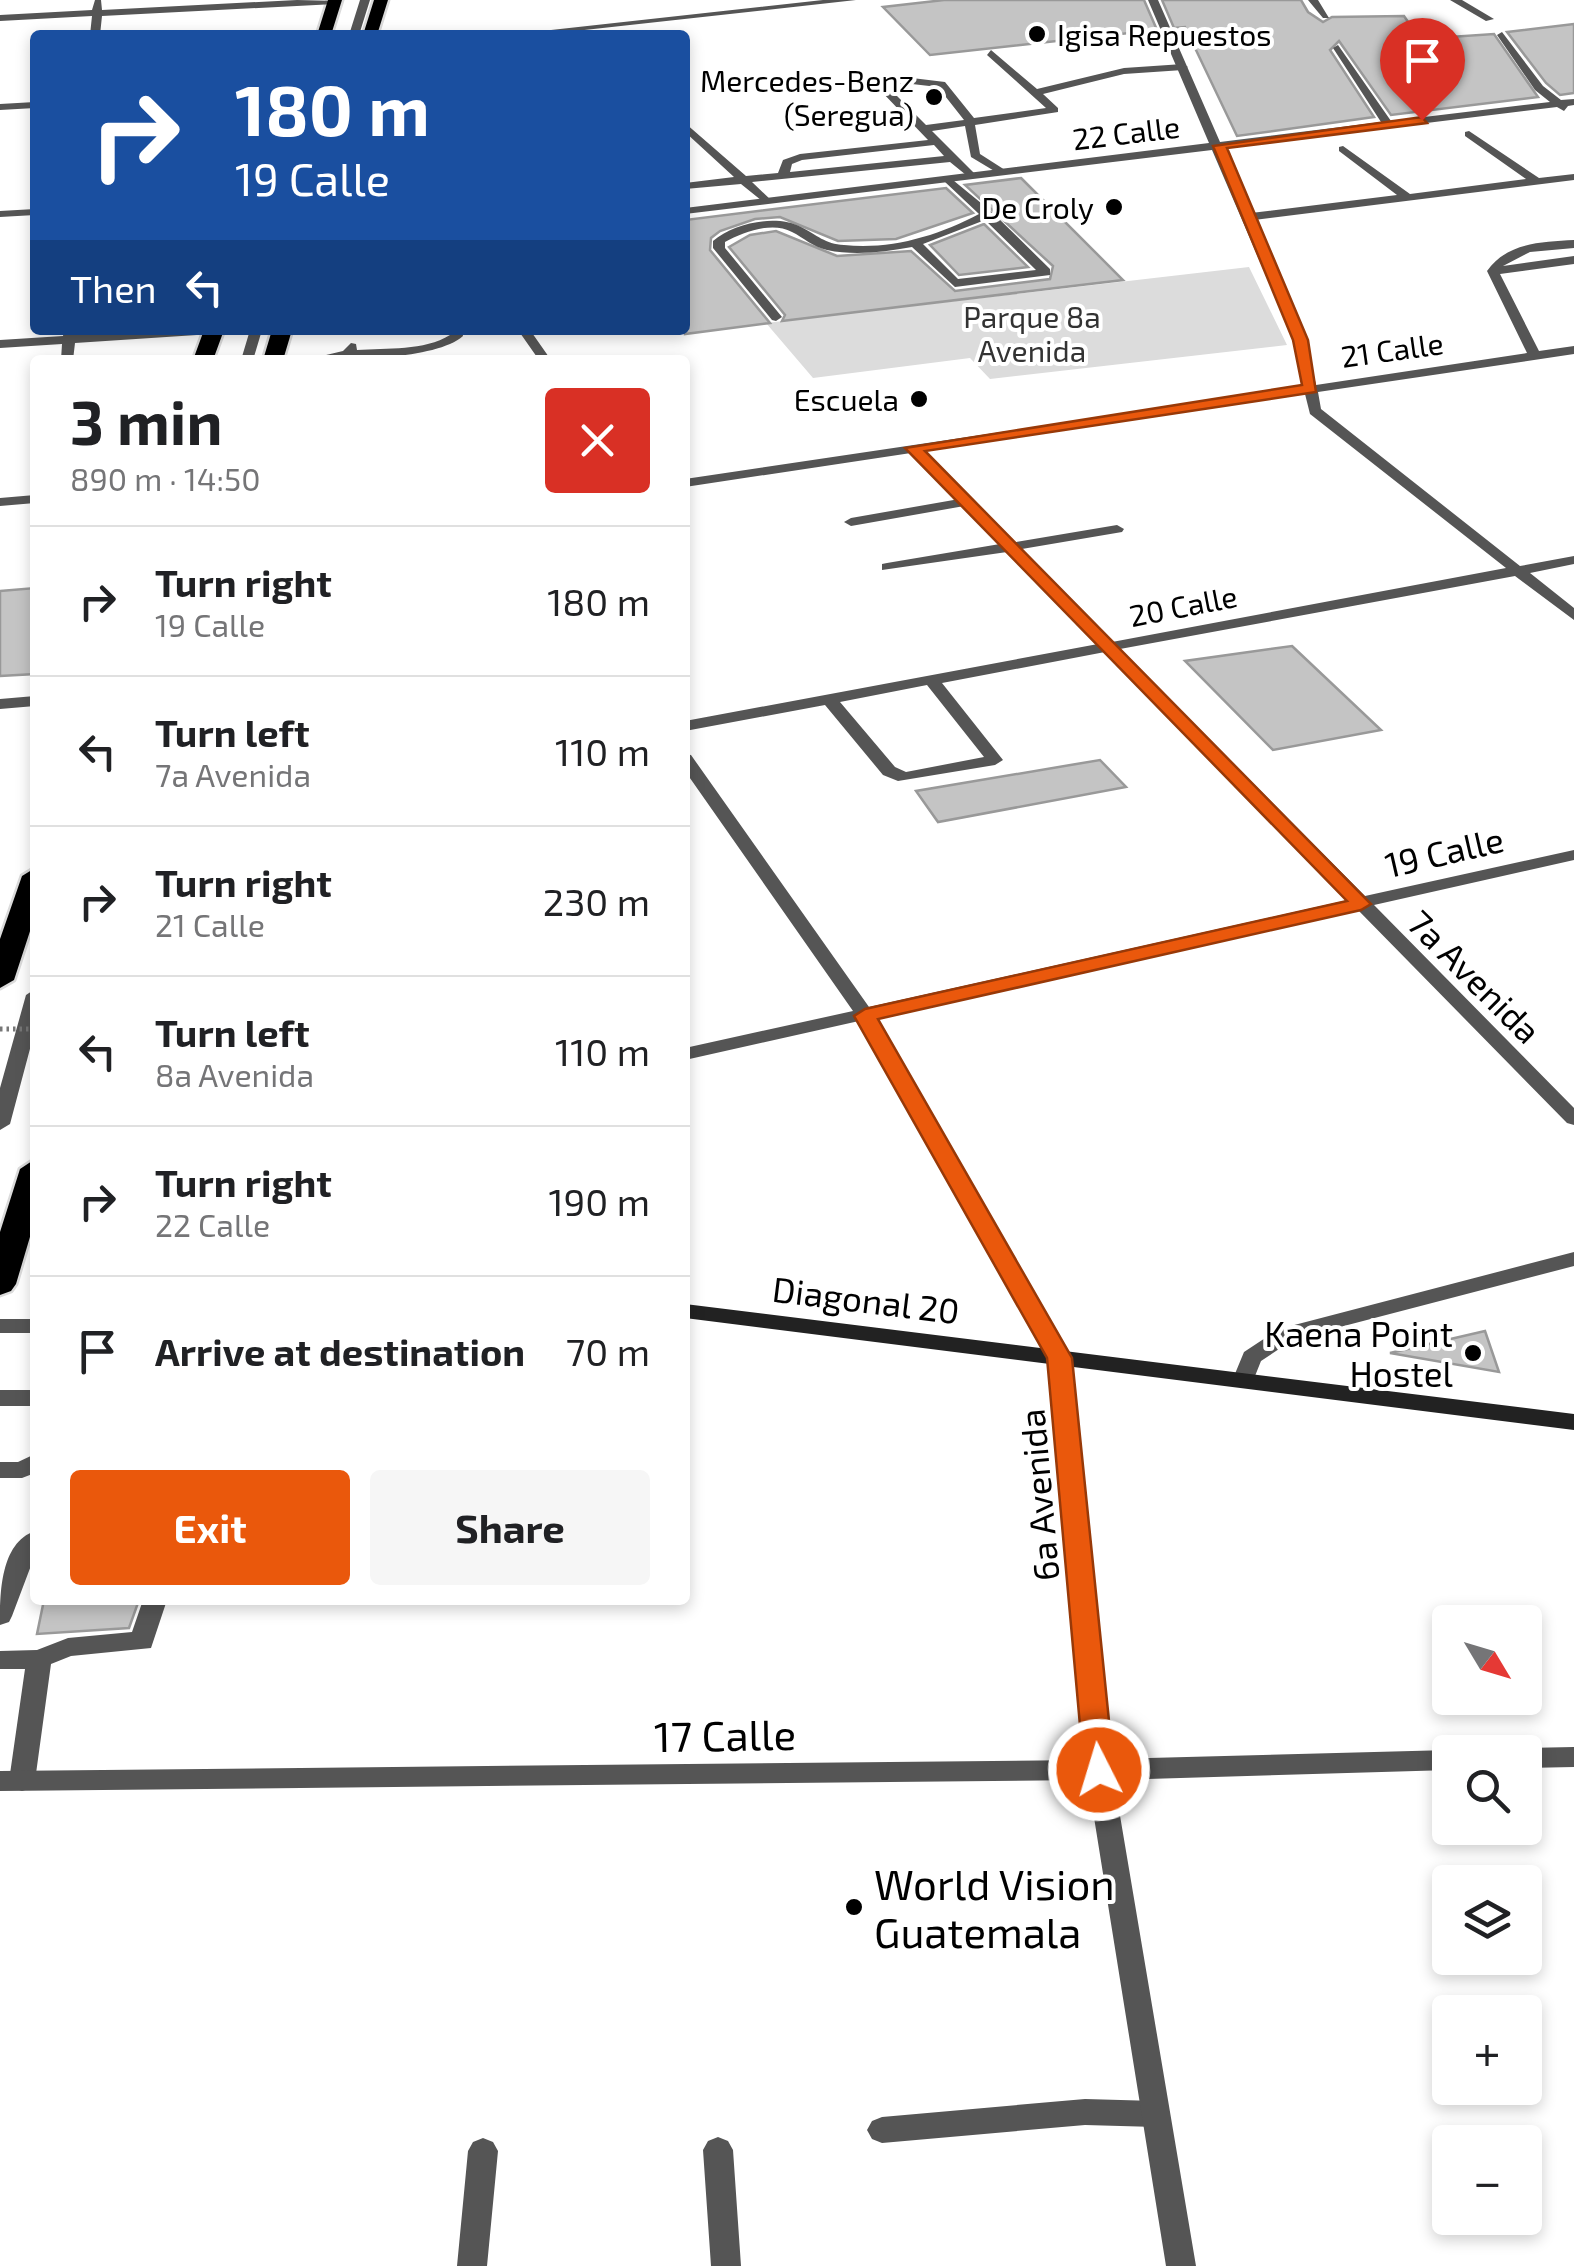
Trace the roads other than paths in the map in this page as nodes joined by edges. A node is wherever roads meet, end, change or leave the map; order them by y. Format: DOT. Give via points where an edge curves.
graph roads {
  1 [pos="98,0"];
  2 [pos="351,0"];
  3 [pos="365,0"];
  4 [pos="381,0"];
  5 [pos="852,0"];
  6 [pos="1153,0"];
  7 [pos="1313,0"];
  8 [pos="1455,0"];
  9 [pos="335,1"];
  10 [pos="97,13"];
  11 [pos="1326,16"];
  12 [pos="0,18"];
  13 [pos="1489,20"];
  14 [pos="95,30"];
  15 [pos="326,30"];
  16 [pos="342,30"];
  17 [pos="356,30"];
  18 [pos="372,30"];
  19 [pos="599,30"];
  20 [pos="1502,35"];
  21 [pos="1338,48"];
  22 [pos="991,53"];
  23 [pos="1183,67"];
  24 [pos="1034,93"];
  25 [pos="1574,102"];
  26 [pos="1558,104"];
  27 [pos="30,105"];
  28 [pos="0,107"];
  29 [pos="1574,114"];
  30 [pos="970,123"];
  31 [pos="1388,124"];
  32 [pos="922,129"];
  33 [pos="690,131"];
  34 [pos="1469,134"];
  35 [pos="936,142"];
  36 [pos="1219,146"];
  37 [pos="1343,149"];
  38 [pos="953,158"];
  39 [pos="1001,172"];
  40 [pos="783,176"];
  41 [pos="971,176"];
  42 [pos="1574,177"];
  43 [pos="948,179"];
  44 [pos="741,180"];
  45 [pos="1537,182"];
  46 [pos="690,185"];
  47 [pos="1407,197"];
  48 [pos="770,201"];
  49 [pos="690,210"];
  50 [pos="30,212"];
  51 [pos="0,214"];
  52 [pos="988,214"];
  53 [pos="1247,217"];
  54 [pos="791,225"];
  55 [pos="914,242"];
  56 [pos="1574,244"];
  57 [pos="1574,260"];
  58 [pos="1493,271"];
  59 [pos="776,318"];
  60 [pos="70,335"];
  61 [pos="457,335"];
  62 [pos="0,344"];
  63 [pos="1574,350"];
  64 [pos="332,355"];
  65 [pos="1535,356"];
  66 [pos="1310,388"];
  67 [pos="913,448"];
  68 [pos="690,482"];
  69 [pos="30,500"];
  70 [pos="0,502"];
  71 [pos="964,502"];
  72 [pos="850,522"];
  73 [pos="1118,530"];
  74 [pos="1010,548"];
  75 [pos="1574,560"];
  76 [pos="887,568"];
  77 [pos="1518,570"];
  78 [pos="1574,615"];
  79 [pos="1108,648"];
  80 [pos="933,682"];
  81 [pos="831,700"];
  82 [pos="30,701"];
  83 [pos="0,704"];
  84 [pos="690,725"];
  85 [pos="690,766"];
  86 [pos="1574,855"];
  87 [pos="30,890"];
  88 [pos="1361,904"];
  89 [pos="2,968"];
  90 [pos="30,1013"];
  91 [pos="865,1016"];
  92 [pos="690,1053"];
  93 [pos="1574,1119"];
  94 [pos="0,1124"];
  95 [pos="30,1203"];
  96 [pos="25,1235"];
  97 [pos="1574,1259"];
  98 [pos="0,1284"];
  99 [pos="690,1312"];
  100 [pos="0,1326"];
  101 [pos="30,1326"];
  102 [pos="1060,1358"];
  103 [pos="1243,1381"];
  104 [pos="0,1398"];
  105 [pos="30,1398"];
  106 [pos="1574,1422"];
  107 [pos="30,1465"];
  108 [pos="0,1470"];
  109 [pos="30,1545"];
  110 [pos="153,1605"];
  111 [pos="0,1616"];
  112 [pos="39,1659"];
  113 [pos="0,1660"];
  114 [pos="1574,1757"];
  115 [pos="1542,1758"];
  116 [pos="1432,1761"];
  117 [pos="1099,1770"];
  118 [pos="11,1781"];
  119 [pos="1156,2114"];
  120 [pos="882,2130"];
  121 [pos="718,2150"];
  122 [pos="483,2152"];
  123 [pos="472,2266"];
  124 [pos="726,2266"];
  125 [pos="1181,2266"];
  1 -- 10 [label="street"];
  2 -- 16 [label="street"];
  3 -- 17 [label="street"];
  4 -- 18 [label="highway"];
  5 -- 19 [label="street"];
  6 -- 23 [label="street"];
  7 -- 11 [label="street"];
  8 -- 13 [label="street"];
  9 -- 10 [label="street"];
  9 -- 15 [label="highway"];
  10 -- 12 [label="street"];
  10 -- 14 [label="street"];
  20 -- 26 [label="street"];
  21 -- 31 [label="street"];
  22 -- 24 [label="street"];
  23 -- 24 [label="street" via="1124,71"];
  23 -- 36 [label="street"];
  24 -- 30 [label="street" via="1054,110"];
  25 -- 26 [label="street, 22 Calle"];
  26 -- 29 [label="street"];
  26 -- 31 [label="street, 22 Calle"];
  27 -- 28 [label="street"];
  30 -- 32 [label="street"];
  30 -- 32 [label="street" via="942,84 912,81 884,89"];
  30 -- 39 [label="street" via="975,155"];
  31 -- 36 [label="street, 22 Calle"];
  32 -- 35 [label="street"];
  33 -- 44 [label="street"];
  34 -- 45 [label="street"];
  35 -- 38 [label="street"];
  35 -- 40 [label="street" via="800,157 786,162"];
  36 -- 39 [label="street, 22 Calle"];
  36 -- 53 [label="street"];
  37 -- 47 [label="street"];
  38 -- 40 [label="street"];
  38 -- 41 [label="street"];
  39 -- 41 [label="street, 22 Calle"];
  40 -- 44 [label="street"];
  41 -- 43 [label="street, 22 Calle"];
  42 -- 45 [label="street"];
  43 -- 48 [label="street, 22 Calle"];
  43 -- 52 [label="street"];
  44 -- 46 [label="street"];
  44 -- 48 [label="street"];
  45 -- 47 [label="street"];
  47 -- 53 [label="street"];
  48 -- 49 [label="street, 22 Calle"];
  48 -- 54 [label="street"];
  50 -- 51 [label="street"];
  52 -- 55 [label="street" via="950,235"];
  52 -- 55 [label="street" via="1046,272 955,283"];
  53 -- 66 [label="street" via="1300,340"];
  54 -- 55 [label="street" via="827,247"];
  54 -- 59 [label="street" via="738,231 719,241"];
  56 -- 58 [label="street" via="1507,255"];
  57 -- 58 [label="street"];
  58 -- 65 [label="street"];
  60 -- 62 [label="street"];
  61 -- 64 [label="street" via="443,345"];
  63 -- 65 [label="street, 21 Calle"];
  65 -- 66 [label="street, 21 Calle"];
  66 -- 67 [label="street, 21 Calle"];
  66 -- 77 [label="street" via="1315,411"];
  67 -- 68 [label="street, 21 Calle"];
  67 -- 71 [label="street, 7a Avenida"];
  69 -- 70 [label="street"];
  71 -- 72 [label="street"];
  71 -- 74 [label="street, 7a Avenida"];
  73 -- 74 [label="street"];
  74 -- 76 [label="street"];
  74 -- 79 [label="street, 7a Avenida"];
  75 -- 77 [label="street, 20 Calle"];
  77 -- 78 [label="street"];
  77 -- 79 [label="street, 20 Calle"];
  79 -- 80 [label="street, 20 Calle"];
  79 -- 88 [label="street, 7a Avenida"];
  80 -- 81 [label="street, 20 Calle"];
  80 -- 81 [label="street" via="996,760 904,777 889,771"];
  81 -- 84 [label="street, 20 Calle"];
  82 -- 83 [label="street"];
  85 -- 91 [label="street, 6a Avenida"];
  86 -- 88 [label="street, 19 Calle"];
  87 -- 89 [label="highway"];
  88 -- 91 [label="street, 19 Calle"];
  88 -- 93 [label="street, 7a Avenida"];
  90 -- 94 [label="street"];
  91 -- 92 [label="street, 19 Calle"];
  91 -- 102 [label="street, 6a Avenida"];
  95 -- 96 [label="highway"];
  96 -- 98 [label="highway"];
  97 -- 103 [label="street" via="1287,1334 1252,1357"];
  99 -- 102 [label="street, Diagonal 20"];
  100 -- 101 [label="street"];
  102 -- 103 [label="street, Diagonal 20"];
  102 -- 117 [label="street, 6a Avenida"];
  103 -- 106 [label="street, Diagonal 20"];
  104 -- 105 [label="street"];
  107 -- 108 [label="street"];
  109 -- 111 [label="street" via="20,1556"];
  110 -- 112 [label="street" via="142,1641 68,1647"];
  112 -- 113 [label="street"];
  112 -- 118 [label="street"];
  114 -- 115 [label="street"];
  116 -- 117 [label="street, 17 Calle"];
  117 -- 118 [label="street, 17 Calle"];
  117 -- 119 [label="street, 6a Avenida"];
  119 -- 120 [label="street" via="1084,2112"];
  119 -- 125 [label="street, 6a Avenida"];
  121 -- 124 [label="street"];
  122 -- 123 [label="street"];
}
